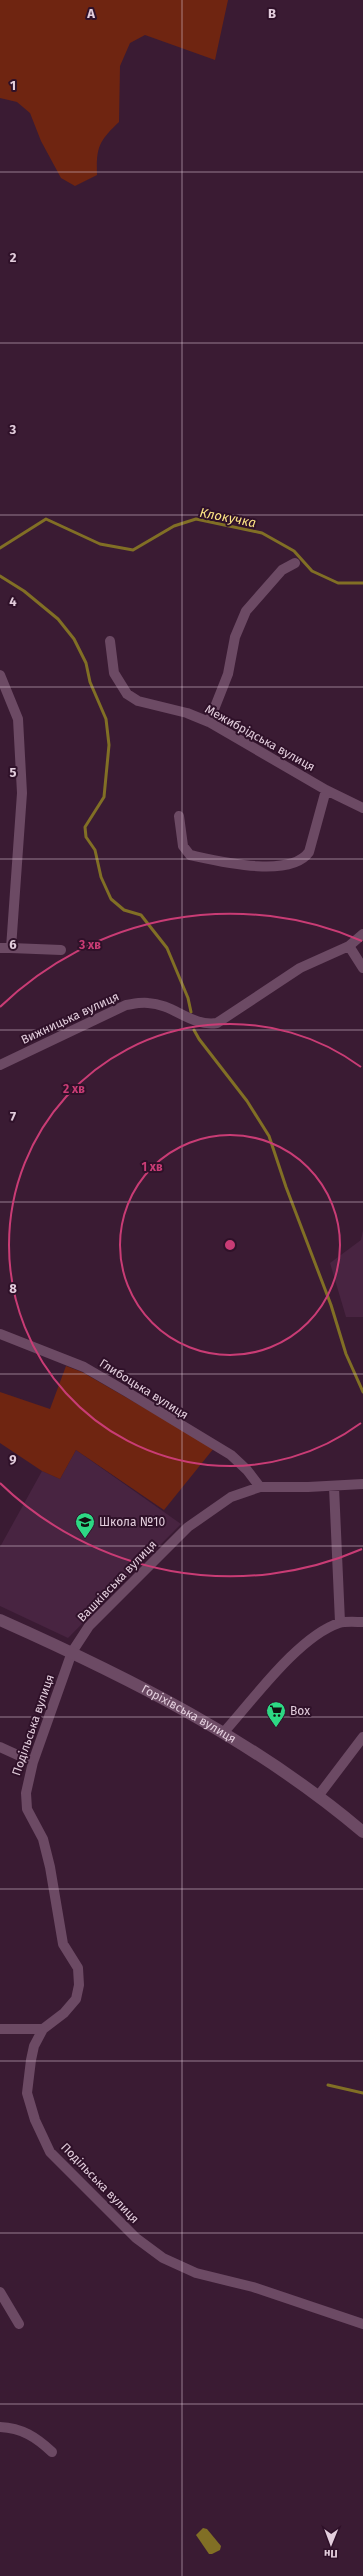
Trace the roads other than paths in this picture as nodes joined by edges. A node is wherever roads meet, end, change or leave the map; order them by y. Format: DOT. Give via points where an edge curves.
graph roads {
  1 [pos="295,563"];
  2 [pos="110,641"];
  3 [pos="0,674"];
  4 [pos="209,722"];
  5 [pos="326,790"];
  6 [pos="363,808"];
  7 [pos="179,816"];
  8 [pos="363,934"];
  9 [pos="348,946"];
  10 [pos="0,948"];
  11 [pos="11,948"];
  12 [pos="61,950"];
  13 [pos="363,968"];
  14 [pos="0,1066"];
  15 [pos="0,1334"];
  16 [pos="363,1484"];
  17 [pos="260,1487"];
  18 [pos="334,1487"];
  19 [pos="0,1620"];
  20 [pos="340,1622"];
  21 [pos="363,1622"];
  22 [pos="72,1652"];
  23 [pos="224,1732"];
  24 [pos="363,1737"];
  25 [pos="0,1747"];
  26 [pos="33,1762"];
  27 [pos="319,1795"];
  28 [pos="363,1832"];
  29 [pos="0,2029"];
  30 [pos="43,2029"];
  31 [pos="0,2292"];
  32 [pos="18,2324"];
  33 [pos="363,2324"];
  34 [pos="0,2427"];
  35 [pos="52,2452"];
  1 -- 4 [label="street" via="282,570 246,610 235,637 228,674"];
  2 -- 4 [label="street, Межибрідська вулиця" via="114,672 127,694 138,701 187,713"];
  3 -- 11 [label="street" via="18,719 22,793"];
  4 -- 5 [label="street, Межибрідська вулиця"];
  5 -- 6 [label="street, Межибрідська вулиця"];
  5 -- 7 [label="street" via="309,852 304,859 294,864 264,866 190,855 183,846"];
  8 -- 9 [label="street, Вижницька вулиця"];
  9 -- 13 [label="street"];
  9 -- 14 [label="street, Вижницька вулиця" via="300,968 217,1023 196,1022 149,1002 126,1005"];
  10 -- 11 [label="street"];
  11 -- 12 [label="street"];
  15 -- 17 [label="street, Глибоцька вулиця" via="84,1367 121,1388 230,1455 247,1470"];
  16 -- 18 [label="street, Вашківська вулиця"];
  17 -- 18 [label="street, Вашківська вулиця"];
  17 -- 22 [label="street, Вашківська вулиця" via="230,1497 188,1527 89,1626"];
  18 -- 20 [label="street"];
  19 -- 22 [label="street, Горіхівська вулиця"];
  20 -- 21 [label="street"];
  20 -- 23 [label="street" via="318,1632 299,1649"];
  22 -- 23 [label="street, Горіхівська вулиця"];
  22 -- 26 [label="street, Подільська вулиця"];
  23 -- 27 [label="street, Горіхівська вулиця"];
  24 -- 27 [label="street"];
  25 -- 26 [label="street"];
  26 -- 30 [label="street, Подільська вулиця" via="26,1793 27,1809 42,1839 63,1944 78,1968 80,1985 76,1998 64,2013"];
  27 -- 28 [label="street, Горіхівська вулиця"];
  29 -- 30 [label="street"];
  30 -- 33 [label="street, Подільська вулиця" via="34,2046 27,2093 35,2120 50,2152 136,2238 163,2258 196,2273 253,2287"];
  31 -- 32 [label="street"];
  34 -- 35 [label="street" via="24,2431"];
}
